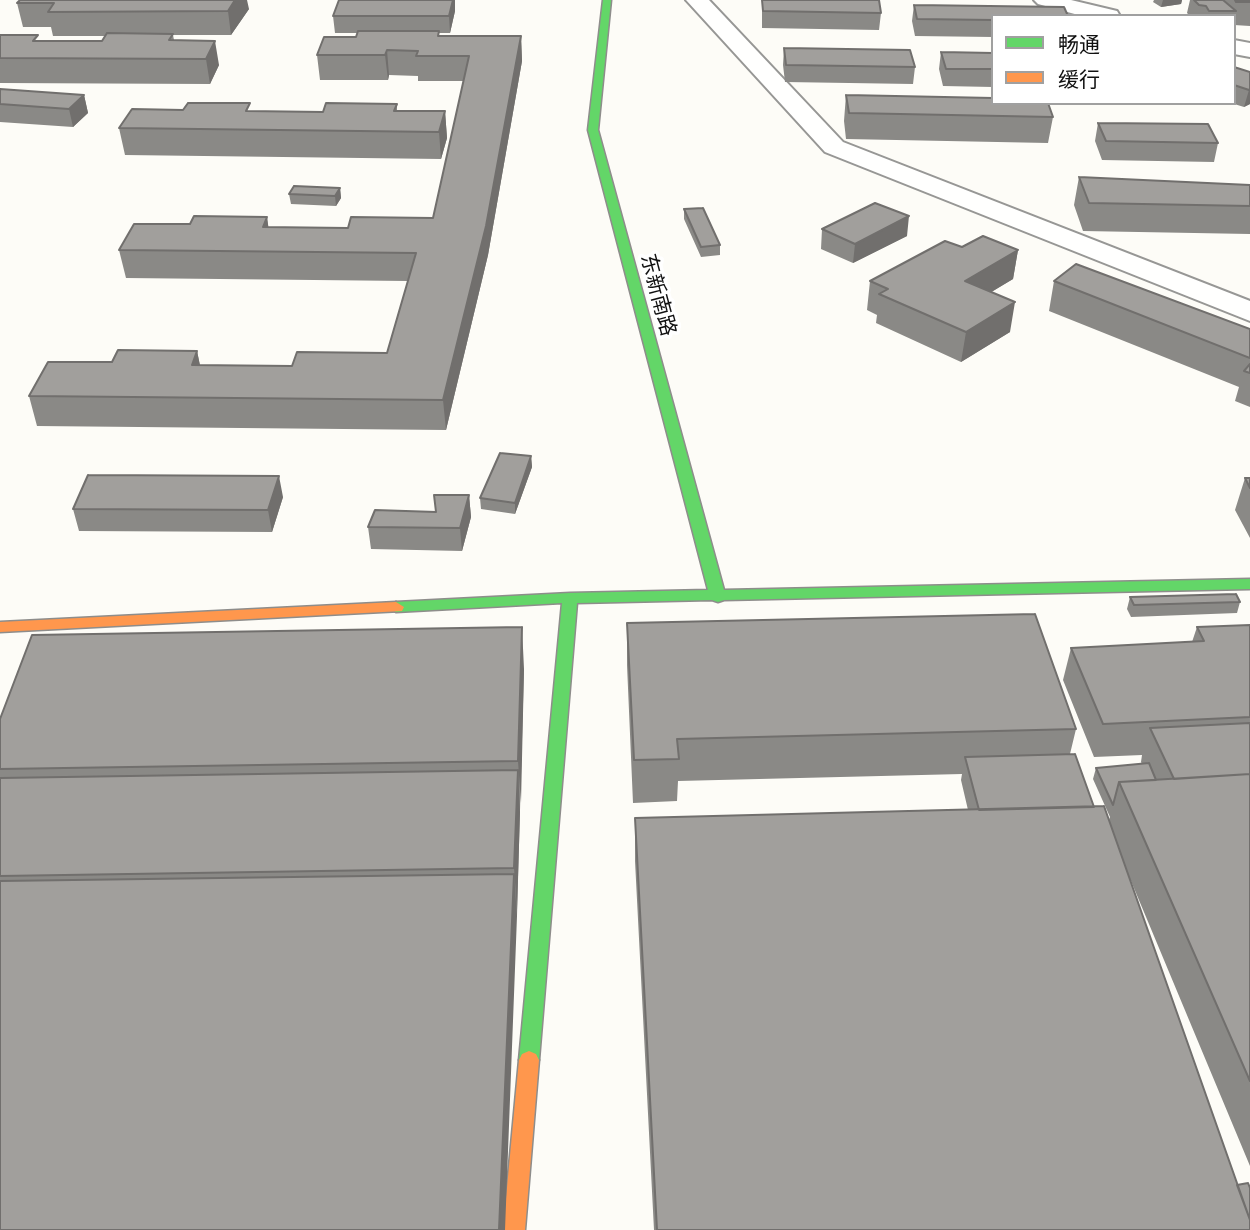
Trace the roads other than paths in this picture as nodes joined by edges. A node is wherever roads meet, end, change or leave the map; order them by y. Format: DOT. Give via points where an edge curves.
graph roads {
  1 [pos="607,0"];
  2 [pos="697,0"];
  3 [pos="1045,0"];
  4 [pos="1101,14"];
  5 [pos="1250,312"];
  6 [pos="1250,584"];
  7 [pos="718,597"];
  8 [pos="570,598"];
  9 [pos="0,627"];
  10 [pos="514,1230"];
  1 -- 7 [label="street, 东新南路" via="593,130"];
  2 -- 5 [label="street" via="834,147"];
  3 -- 4 [label="street"];
  6 -- 7 [label="street"];
  7 -- 8 [label="street"];
  8 -- 9 [label="street"];
  8 -- 10 [label="street"];
}
